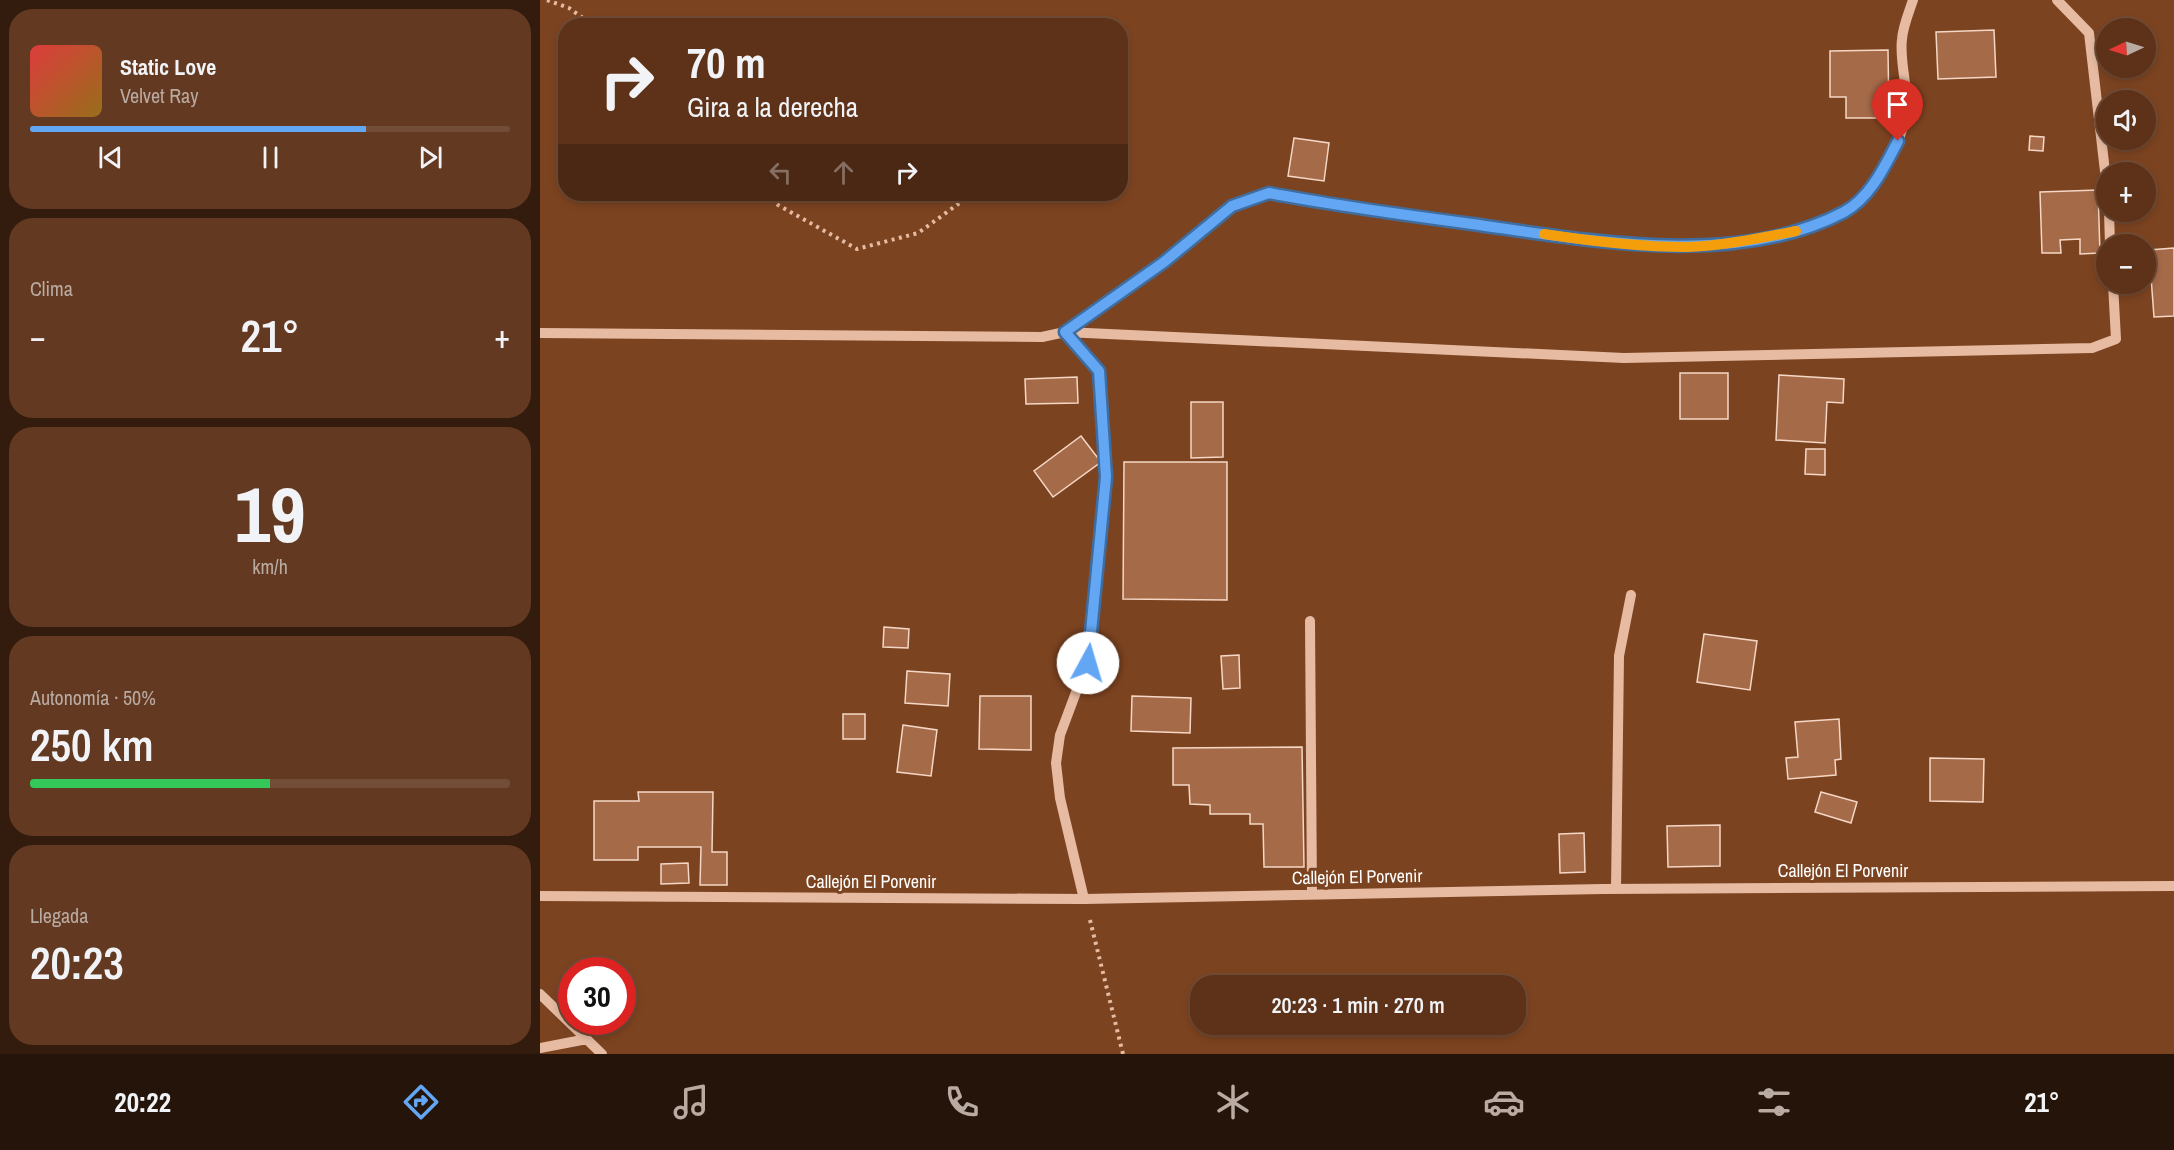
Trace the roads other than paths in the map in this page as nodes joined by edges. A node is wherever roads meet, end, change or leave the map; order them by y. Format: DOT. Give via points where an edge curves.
graph roads {
  1 [pos="1913,0"];
  2 [pos="2057,0"];
  3 [pos="2104,162"];
  4 [pos="2114,294"];
  5 [pos="1065,332"];
  6 [pos="540,333"];
  7 [pos="1631,595"];
  8 [pos="1310,621"];
  9 [pos="2174,885"];
  10 [pos="1616,889"];
  11 [pos="1312,894"];
  12 [pos="540,896"];
  13 [pos="1084,899"];
  14 [pos="540,994"];
  15 [pos="587,1039"];
  16 [pos="540,1048"];
  17 [pos="602,1054"];
  1 -- 5 [label="street" via="1902,39 1907,111 1898,141 1878,180 1846,211 1797,231 1687,247 1586,240 1269,193 1232,206 1164,262"];
  2 -- 3 [label="street" via="2089,33"];
  4 -- 5 [label="street" via="2116,339 2092,348 1624,358"];
  5 -- 6 [label="street" via="1042,337"];
  5 -- 13 [label="street" via="1099,371 1106,477 1088,663 1060,735 1056,763 1060,798"];
  7 -- 10 [label="street" via="1619,657"];
  8 -- 11 [label="street"];
  9 -- 10 [label="street, Callejón El Porvenir"];
  10 -- 11 [label="street, Callejón El Porvenir"];
  11 -- 13 [label="street, Callejón El Porvenir"];
  12 -- 13 [label="street, Callejón El Porvenir"];
  14 -- 15 [label="street"];
  15 -- 16 [label="street"];
  15 -- 17 [label="street"];
}
